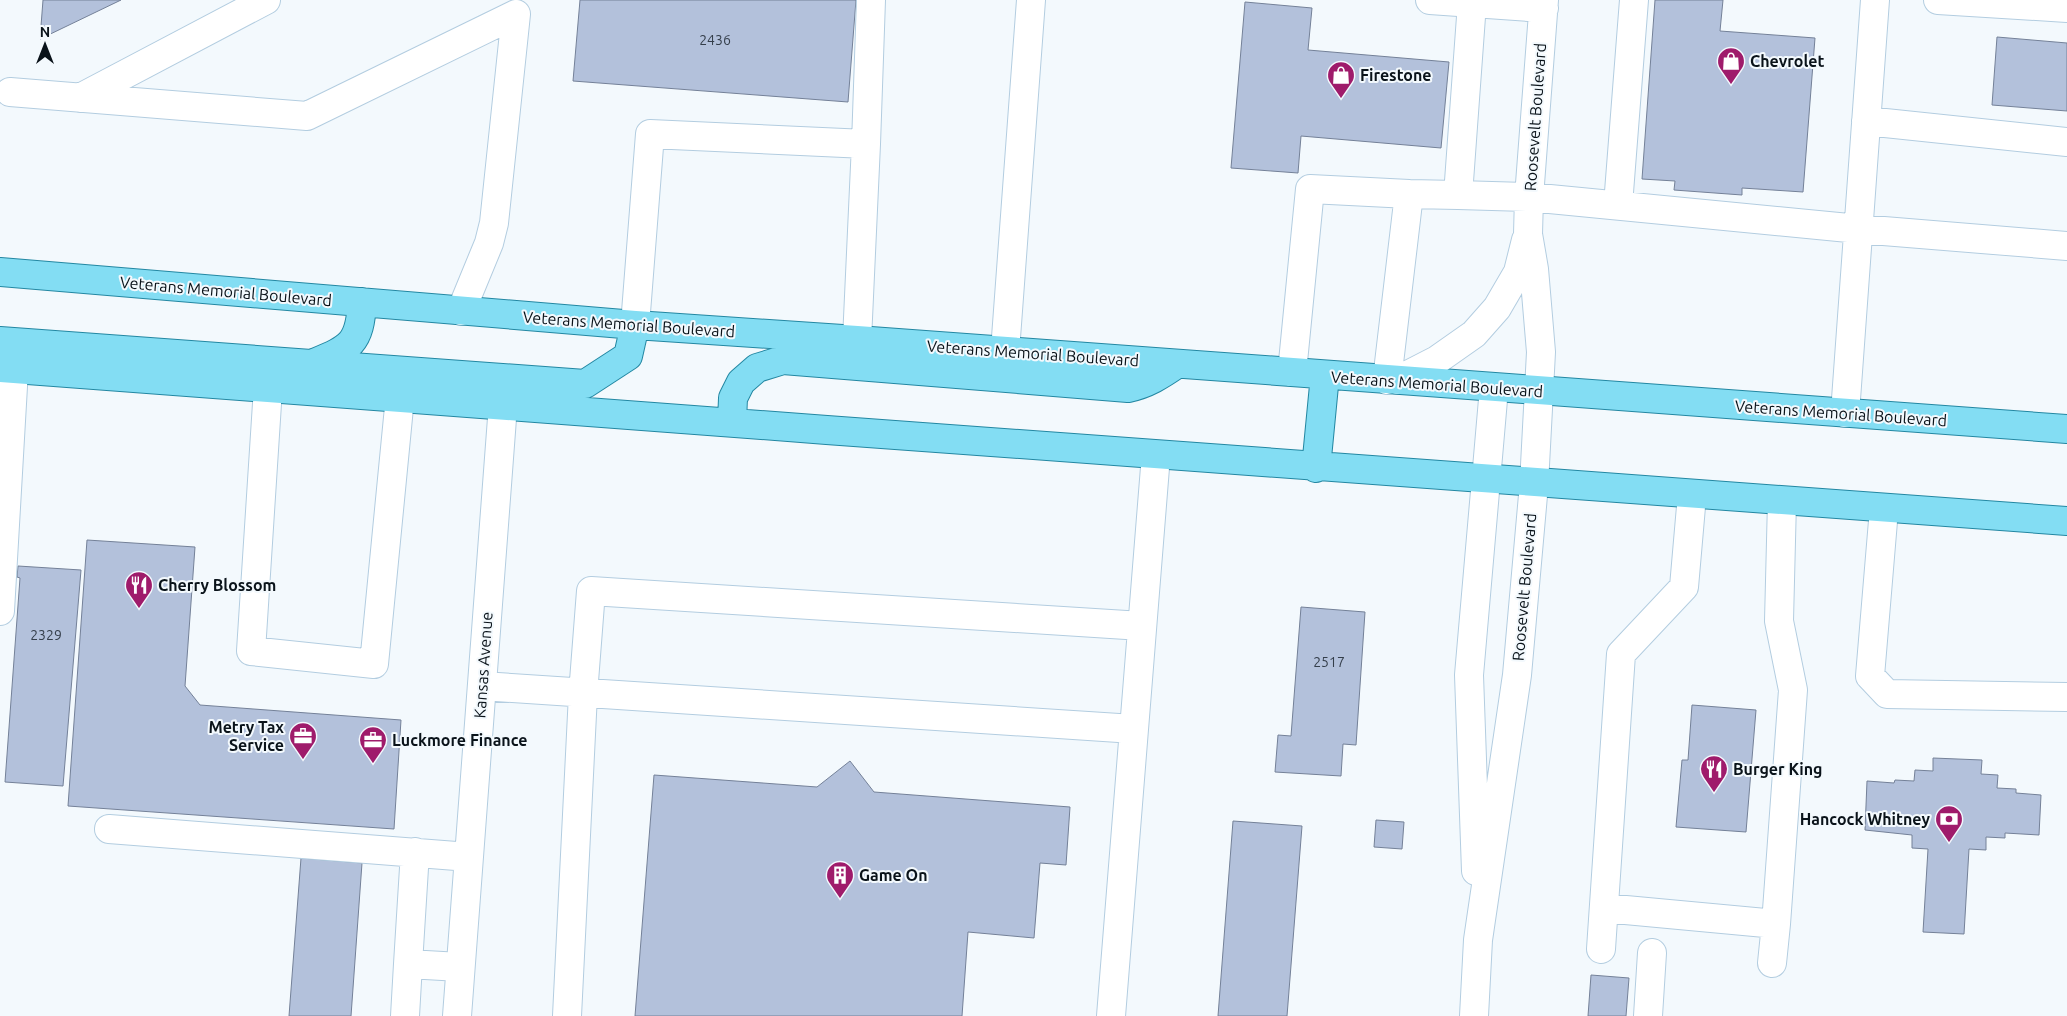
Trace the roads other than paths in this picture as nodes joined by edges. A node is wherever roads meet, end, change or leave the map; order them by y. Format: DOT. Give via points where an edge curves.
graph roads {
  1 [pos="266,0"];
  2 [pos="871,0"];
  3 [pos="1031,0"];
  4 [pos="1430,0"];
  5 [pos="1634,0"];
  6 [pos="1875,0"];
  7 [pos="1938,0"];
  8 [pos="1472,3"];
  9 [pos="1544,4"];
  10 [pos="517,7"];
  11 [pos="2067,8"];
  12 [pos="10,92"];
  13 [pos="80,98"];
  14 [pos="1866,121"];
  15 [pos="2067,142"];
  16 [pos="866,144"];
  17 [pos="1409,194"];
  18 [pos="1458,196"];
  19 [pos="1529,197"];
  20 [pos="1618,205"];
  21 [pos="1859,229"];
  22 [pos="1528,234"];
  23 [pos="2067,246"];
  24 [pos="0,272"];
  25 [pos="362,302"];
  26 [pos="461,311"];
  27 [pos="635,325"];
  28 [pos="856,340"];
  29 [pos="0,341"];
  30 [pos="1005,351"];
  31 [pos="312,364"];
  32 [pos="1177,364"];
  33 [pos="7,369"];
  34 [pos="1292,372"];
  35 [pos="1325,375"];
  36 [pos="1393,380"];
  37 [pos="268,388"];
  38 [pos="1494,388"];
  39 [pos="1540,391"];
  40 [pos="400,397"];
  41 [pos="503,404"];
  42 [pos="1845,413"];
  43 [pos="732,422"];
  44 [pos="2067,429"];
  45 [pos="1156,455"];
  46 [pos="1316,468"];
  47 [pos="1485,480"];
  48 [pos="1534,484"];
  49 [pos="1692,495"];
  50 [pos="1782,502"];
  51 [pos="1884,509"];
  52 [pos="2067,521"];
  53 [pos="0,611"];
  54 [pos="1142,626"];
  55 [pos="482,686"];
  56 [pos="583,694"];
  57 [pos="2067,697"];
  58 [pos="1134,729"];
  59 [pos="109,829"];
  60 [pos="415,852"];
  61 [pos="469,856"];
  62 [pos="1604,908"];
  63 [pos="1776,924"];
  64 [pos="1478,940"];
  65 [pos="1601,949"];
  66 [pos="1652,954"];
  67 [pos="1772,963"];
  68 [pos="408,964"];
  69 [pos="460,967"];
  70 [pos="405,1016"];
  71 [pos="457,1016"];
  72 [pos="567,1016"];
  73 [pos="1111,1016"];
  74 [pos="1474,1016"];
  75 [pos="1648,1016"];
  1 -- 13 [label="street"];
  2 -- 16 [label="street"];
  3 -- 30 [label="street"];
  4 -- 8 [label="street"];
  5 -- 20 [label="street"];
  6 -- 14 [label="street"];
  7 -- 11 [label="street"];
  8 -- 9 [label="street"];
  8 -- 18 [label="street"];
  9 -- 19 [label="street, Roosevelt Boulevard"];
  10 -- 13 [label="street" via="306,116"];
  10 -- 26 [label="street" via="494,223"];
  12 -- 13 [label="street"];
  14 -- 15 [label="street"];
  14 -- 21 [label="street"];
  16 -- 27 [label="street" via="650,134"];
  16 -- 28 [label="street"];
  17 -- 18 [label="street"];
  17 -- 34 [label="street" via="1310,189"];
  17 -- 36 [label="street"];
  18 -- 19 [label="street"];
  19 -- 20 [label="street"];
  19 -- 22 [label="street, Roosevelt Boulevard"];
  20 -- 21 [label="street"];
  21 -- 23 [label="street"];
  21 -- 42 [label="street"];
  22 -- 36 [label="street, Roosevelt Boulevard" via="1518,272 1497,308 1474,334 1437,360"];
  22 -- 39 [label="street, Roosevelt Boulevard" via="1541,352"];
  24 -- 25 [label="main road, Veterans Memorial Boulevard"];
  25 -- 26 [label="main road, Veterans Memorial Boulevard"];
  25 -- 31 [label="main road" via="361,323 355,338 340,352"];
  26 -- 27 [label="main road, Veterans Memorial Boulevard"];
  27 -- 28 [label="main road, Veterans Memorial Boulevard"];
  27 -- 31 [label="main road" via="628,356 585,384"];
  28 -- 30 [label="main road, Veterans Memorial Boulevard"];
  29 -- 31 [label="main road"];
  30 -- 32 [label="main road, Veterans Memorial Boulevard"];
  32 -- 34 [label="main road, Veterans Memorial Boulevard"];
  32 -- 43 [label="main road" via="1154,379 1128,388 783,360 757,368 741,382 733,398"];
  33 -- 37 [label="main road"];
  33 -- 53 [label="street"];
  34 -- 35 [label="main road, Veterans Memorial Boulevard"];
  35 -- 36 [label="main road, Veterans Memorial Boulevard"];
  35 -- 46 [label="main road"];
  36 -- 38 [label="main road, Veterans Memorial Boulevard"];
  37 -- 40 [label="main road"];
  37 -- 40 [label="street" via="251,651 374,664"];
  38 -- 39 [label="main road, Veterans Memorial Boulevard"];
  38 -- 47 [label="street, Roosevelt Boulevard"];
  39 -- 42 [label="main road, Veterans Memorial Boulevard"];
  39 -- 48 [label="street, Roosevelt Boulevard"];
  40 -- 41 [label="main road"];
  41 -- 43 [label="main road"];
  41 -- 55 [label="street, Kansas Avenue"];
  42 -- 44 [label="main road, Veterans Memorial Boulevard"];
  43 -- 45 [label="main road"];
  45 -- 46 [label="main road"];
  45 -- 54 [label="street"];
  46 -- 47 [label="main road"];
  47 -- 48 [label="main road"];
  47 -- 64 [label="street, Roosevelt Boulevard" via="1469,675"];
  48 -- 49 [label="main road"];
  48 -- 64 [label="street, Roosevelt Boulevard" via="1517,675"];
  49 -- 50 [label="main road"];
  49 -- 62 [label="street" via="1684,587 1621,654"];
  50 -- 51 [label="main road"];
  50 -- 63 [label="street" via="1779,621 1792,690"];
  51 -- 52 [label="main road"];
  51 -- 57 [label="street" via="1870,676 1888,694"];
  54 -- 56 [label="street" via="591,591"];
  54 -- 58 [label="street"];
  55 -- 56 [label="street"];
  55 -- 61 [label="street, Kansas Avenue"];
  56 -- 58 [label="street"];
  56 -- 72 [label="street"];
  58 -- 73 [label="street"];
  59 -- 60 [label="street"];
  60 -- 61 [label="street"];
  60 -- 68 [label="street"];
  61 -- 69 [label="street, Kansas Avenue"];
  62 -- 63 [label="street"];
  62 -- 65 [label="street"];
  63 -- 67 [label="street"];
  64 -- 74 [label="street, Roosevelt Boulevard"];
  66 -- 75 [label="street"];
  68 -- 69 [label="street"];
  68 -- 70 [label="street"];
  69 -- 71 [label="street, Kansas Avenue"];
}
